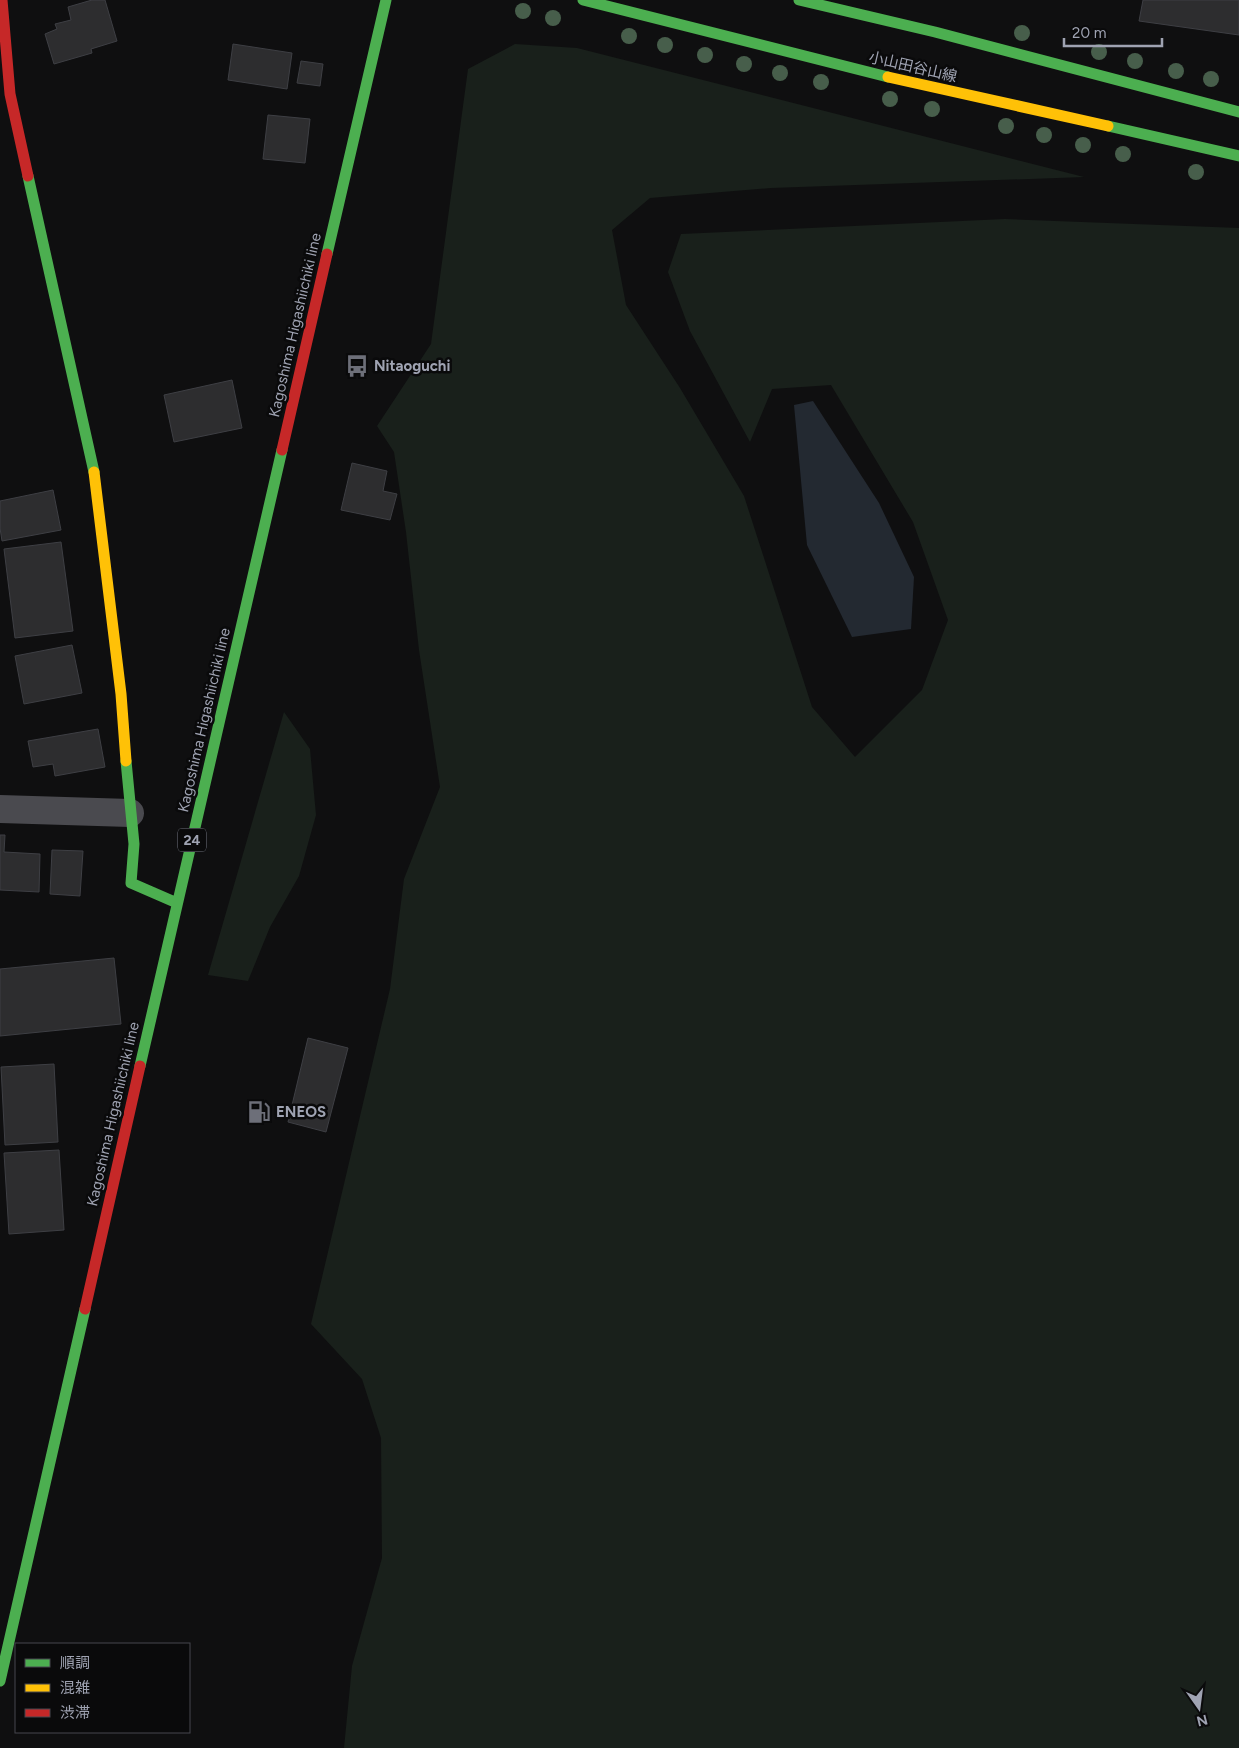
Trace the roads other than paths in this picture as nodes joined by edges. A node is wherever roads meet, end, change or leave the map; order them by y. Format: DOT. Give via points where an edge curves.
graph roads {
  1 [pos="2,0"];
  2 [pos="386,0"];
  3 [pos="583,0"];
  4 [pos="800,0"];
  5 [pos="1239,112"];
  6 [pos="1239,156"];
  7 [pos="0,809"];
  8 [pos="130,813"];
  9 [pos="177,903"];
  10 [pos="0,1680"];
  1 -- 8 [label="main road" via="10,94 94,469 121,694"];
  2 -- 9 [label="main road, Kagoshima Higashiichiki line / 24"];
  3 -- 6 [label="main road, 小山田谷山線" via="854,69"];
  4 -- 5 [label="main road"];
  7 -- 8 [label="street"];
  8 -- 9 [label="main road" via="134,844 131,883"];
  9 -- 10 [label="main road, Kagoshima Higashiichiki line / 24"];
}
